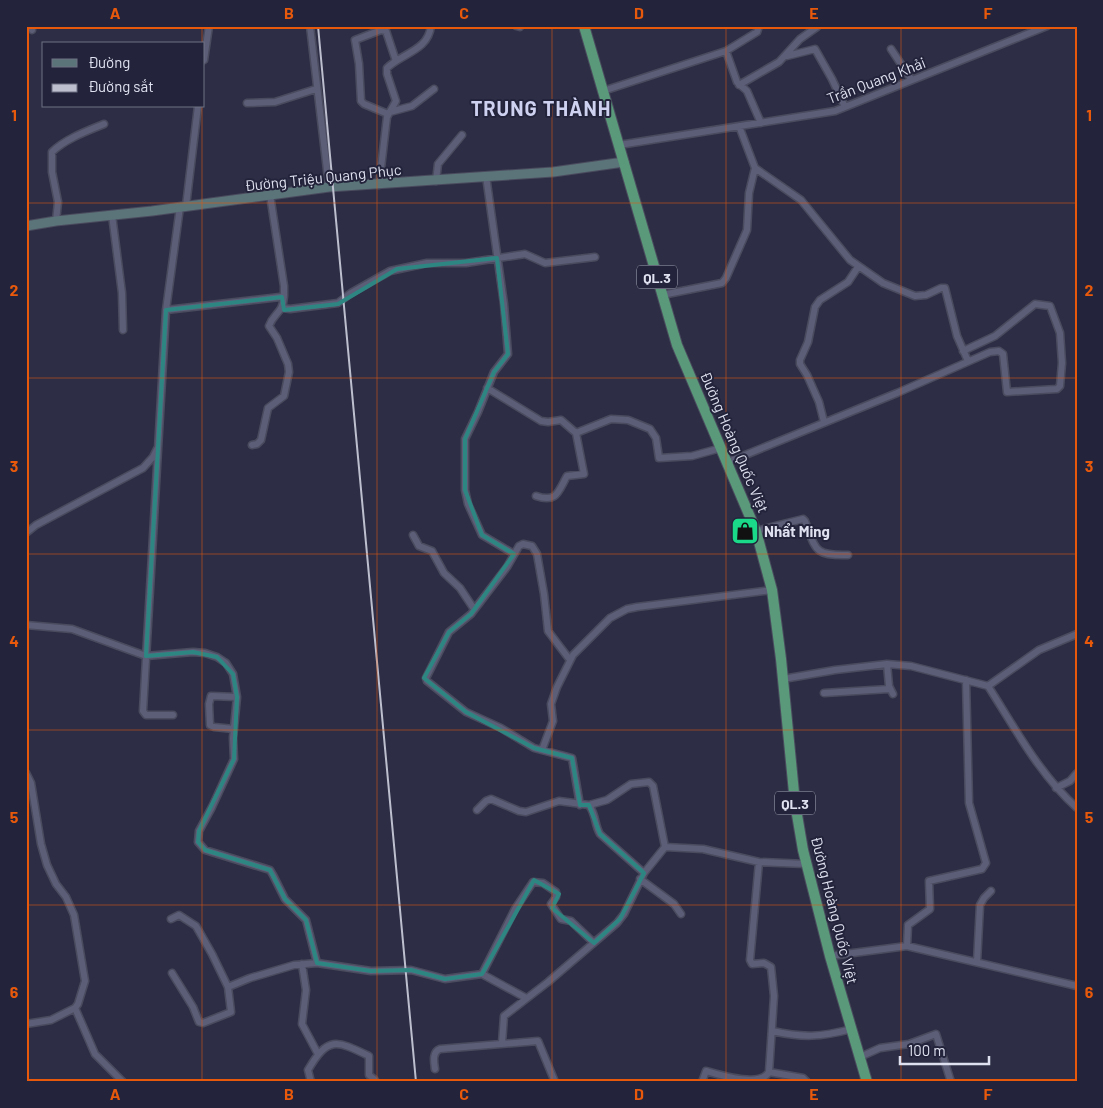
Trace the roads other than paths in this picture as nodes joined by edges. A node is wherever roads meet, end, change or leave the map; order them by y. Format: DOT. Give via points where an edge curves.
graph roads {
  1 [pos="210,26"];
  2 [pos="310,26"];
  3 [pos="431,26"];
  4 [pos="584,26"];
  5 [pos="759,26"];
  6 [pos="1047,26"];
  7 [pos="817,27"];
  8 [pos="891,49"];
  9 [pos="726,51"];
  10 [pos="205,54"];
  11 [pos="786,56"];
  12 [pos="396,61"];
  13 [pos="911,79"];
  14 [pos="740,85"];
  15 [pos="316,88"];
  16 [pos="434,89"];
  17 [pos="603,92"];
  18 [pos="247,103"];
  19 [pos="845,107"];
  20 [pos="198,108"];
  21 [pos="389,113"];
  22 [pos="761,123"];
  23 [pos="104,124"];
  24 [pos="739,126"];
  25 [pos="462,135"];
  26 [pos="619,145"];
  27 [pos="624,162"];
  28 [pos="755,168"];
  29 [pos="486,176"];
  30 [pos="436,181"];
  31 [pos="378,185"];
  32 [pos="328,188"];
  33 [pos="270,196"];
  34 [pos="183,206"];
  35 [pos="112,215"];
  36 [pos="56,221"];
  37 [pos="26,226"];
  38 [pos="595,257"];
  39 [pos="497,258"];
  40 [pos="858,267"];
  41 [pos="662,294"];
  42 [pos="284,296"];
  43 [pos="283,308"];
  44 [pos="166,310"];
  45 [pos="123,330"];
  46 [pos="963,351"];
  47 [pos="968,361"];
  48 [pos="487,388"];
  49 [pos="824,422"];
  50 [pos="576,433"];
  51 [pos="252,445"];
  52 [pos="158,446"];
  53 [pos="721,448"];
  54 [pos="728,462"];
  55 [pos="536,496"];
  56 [pos="756,531"];
  57 [pos="26,533"];
  58 [pos="413,535"];
  59 [pos="514,554"];
  60 [pos="848,555"];
  61 [pos="772,590"];
  62 [pos="474,610"];
  63 [pos="26,625"];
  64 [pos="1077,634"];
  65 [pos="146,656"];
  66 [pos="570,660"];
  67 [pos="887,664"];
  68 [pos="783,679"];
  69 [pos="966,680"];
  70 [pos="988,686"];
  71 [pos="824,693"];
  72 [pos="237,697"];
  73 [pos="173,715"];
  74 [pos="234,729"];
  75 [pos="542,750"];
  76 [pos="26,773"];
  77 [pos="1077,773"];
  78 [pos="1056,788"];
  79 [pos="580,805"];
  80 [pos="589,805"];
  81 [pos="1077,808"];
  82 [pos="477,810"];
  83 [pos="666,846"];
  84 [pos="759,862"];
  85 [pos="806,864"];
  86 [pos="642,876"];
  87 [pos="992,891"];
  88 [pos="681,914"];
  89 [pos="171,919"];
  90 [pos="594,942"];
  91 [pos="907,946"];
  92 [pos="830,956"];
  93 [pos="977,962"];
  94 [pos="317,963"];
  95 [pos="302,964"];
  96 [pos="172,973"];
  97 [pos="482,974"];
  98 [pos="1077,986"];
  99 [pos="228,987"];
  100 [pos="526,998"];
  101 [pos="75,1008"];
  102 [pos="26,1024"];
  103 [pos="852,1029"];
  104 [pos="772,1031"];
  105 [pos="502,1043"];
  106 [pos="318,1054"];
  107 [pos="860,1057"];
  108 [pos="435,1069"];
  109 [pos="769,1072"];
  110 [pos="123,1082"];
  111 [pos="311,1082"];
  112 [pos="376,1082"];
  113 [pos="555,1082"];
  114 [pos="702,1082"];
  115 [pos="807,1082"];
  116 [pos="867,1082"];
  117 [pos="951,1082"];
  1 -- 10 [label="street"];
  2 -- 15 [label="street"];
  3 -- 12 [label="street" via="429,36 421,46"];
  4 -- 17 [label="highway, Đường Hoàng Quốc Việt / QL.3"];
  5 -- 9 [label="street" via="757,32"];
  6 -- 13 [label="street, Trần Quang Khải"];
  7 -- 11 [label="street" via="800,39"];
  8 -- 13 [label="street"];
  9 -- 14 [label="street"];
  9 -- 17 [label="street"];
  11 -- 14 [label="street"];
  11 -- 19 [label="street" via="815,49"];
  12 -- 21 [label="street" via="386,71 396,98"];
  12 -- 21 [label="street" via="386,31 354,40 361,101"];
  13 -- 19 [label="street, Trần Quang Khải"];
  14 -- 22 [label="street" via="747,91"];
  15 -- 18 [label="street" via="275,102"];
  15 -- 32 [label="street"];
  16 -- 21 [label="street" via="412,106"];
  17 -- 26 [label="highway, Đường Hoàng Quốc Việt / QL.3"];
  19 -- 22 [label="street, Trần Quang Khải"];
  20 -- 34 [label="street"];
  21 -- 31 [label="street"];
  22 -- 24 [label="street, Trần Quang Khải"];
  23 -- 36 [label="street" via="52,152 58,202"];
  24 -- 26 [label="street, Trần Quang Khải"];
  24 -- 28 [label="street"];
  25 -- 30 [label="street" via="438,164"];
  26 -- 27 [label="highway, Đường Hoàng Quốc Việt / QL.3"];
  27 -- 29 [label="main road, Đường Triệu Quang Phục" via="553,172"];
  27 -- 41 [label="highway, Đường Hoàng Quốc Việt / QL.3"];
  28 -- 40 [label="street" via="801,200"];
  28 -- 41 [label="street" via="749,193 747,230 726,280"];
  29 -- 30 [label="main road, Đường Triệu Quang Phục"];
  29 -- 39 [label="street"];
  30 -- 31 [label="main road, Đường Triệu Quang Phục"];
  31 -- 32 [label="main road, Đường Triệu Quang Phục"];
  32 -- 33 [label="main road, Đường Triệu Quang Phục"];
  33 -- 34 [label="main road, Đường Triệu Quang Phục"];
  33 -- 42 [label="street"];
  34 -- 35 [label="main road, Đường Triệu Quang Phục"];
  34 -- 44 [label="street"];
  35 -- 36 [label="main road, Đường Triệu Quang Phục"];
  35 -- 45 [label="street" via="122,293"];
  36 -- 37 [label="main road, Đường Triệu Quang Phục"];
  38 -- 39 [label="street" via="551,264 525,254"];
  39 -- 43 [label="street" via="427,263 397,269 338,303"];
  39 -- 48 [label="street" via="508,354 496,368"];
  40 -- 46 [label="street" via="915,296 944,288"];
  40 -- 49 [label="street" via="848,282 820,300 815,307 810,336 800,360 819,402"];
  41 -- 53 [label="highway, Đường Hoàng Quốc Việt / QL.3" via="677,345"];
  42 -- 43 [label="street"];
  42 -- 44 [label="street"];
  43 -- 51 [label="street" via="269,326 290,367 286,390 282,398 268,408 261,440"];
  44 -- 52 [label="street"];
  46 -- 47 [label="street"];
  46 -- 47 [label="street" via="995,336 1035,304 1047,304 1052,308 1061,338 1061,385 1058,389 1007,392 1000,351"];
  47 -- 49 [label="street"];
  48 -- 50 [label="street" via="541,421 561,420"];
  48 -- 59 [label="street" via="464,443 466,497 482,535"];
  49 -- 54 [label="street"];
  50 -- 53 [label="street" via="620,418 650,429 656,438 659,458 692,456"];
  50 -- 55 [label="street" via="584,474 566,476 552,498"];
  52 -- 57 [label="street" via="143,468"];
  52 -- 65 [label="street"];
  53 -- 54 [label="highway, Đường Hoàng Quốc Việt / QL.3"];
  54 -- 56 [label="highway, Đường Hoàng Quốc Việt / QL.3"];
  56 -- 60 [label="street" via="804,519 818,550 824,554"];
  56 -- 61 [label="highway, Đường Hoàng Quốc Việt / QL.3"];
  58 -- 62 [label="street" via="419,546 432,551 444,573 460,588"];
  59 -- 62 [label="street"];
  59 -- 66 [label="street" via="522,544 535,549 548,631"];
  61 -- 66 [label="street" via="627,609 603,624"];
  61 -- 68 [label="highway, Đường Hoàng Quốc Việt / QL.3"];
  62 -- 75 [label="street" via="449,632 426,674 427,681 466,712"];
  63 -- 65 [label="street" via="72,629"];
  64 -- 70 [label="street" via="1039,650"];
  65 -- 72 [label="street" via="193,652 217,657 226,663 232,674"];
  65 -- 73 [label="street" via="143,713"];
  66 -- 75 [label="street" via="551,704 553,722"];
  67 -- 68 [label="street"];
  67 -- 69 [label="street" via="911,666"];
  67 -- 71 [label="street" via="891,692"];
  68 -- 85 [label="highway, Đường Hoàng Quốc Việt / QL.3" via="795,803"];
  69 -- 70 [label="street"];
  69 -- 91 [label="street" via="969,803 986,863 982,869 929,881 930,909 908,925"];
  70 -- 78 [label="street"];
  72 -- 74 [label="street"];
  72 -- 74 [label="street" via="211,696 209,704 210,725"];
  74 -- 94 [label="street" via="234,759 199,831 198,842 205,850 270,870 285,899 306,920"];
  75 -- 79 [label="street" via="572,758"];
  76 -- 101 [label="street" via="31,783 47,866 66,897 75,921 85,981"];
  77 -- 78 [label="street"];
  78 -- 81 [label="street"];
  79 -- 80 [label="street"];
  79 -- 82 [label="street" via="559,801 526,812 491,799"];
  80 -- 83 [label="street" via="607,800 631,784 652,783"];
  80 -- 86 [label="street" via="600,834"];
  83 -- 84 [label="street" via="702,849"];
  83 -- 86 [label="street"];
  84 -- 85 [label="street"];
  84 -- 104 [label="street" via="750,960 752,964 764,963 771,967 774,996"];
  85 -- 92 [label="highway, Đường Hoàng Quốc Việt / QL.3"];
  86 -- 88 [label="street"];
  86 -- 90 [label="street" via="620,919"];
  87 -- 93 [label="street" via="980,905"];
  89 -- 99 [label="street" via="179,915 196,926"];
  90 -- 97 [label="street" via="571,921 561,919 552,908 556,892 533,882 515,909"];
  90 -- 100 [label="street"];
  91 -- 92 [label="street"];
  91 -- 93 [label="street"];
  92 -- 103 [label="highway, Đường Hoàng Quốc Việt / QL.3"];
  93 -- 98 [label="street"];
  94 -- 95 [label="street"];
  94 -- 97 [label="street" via="364,970 411,970 445,979"];
  95 -- 99 [label="street"];
  95 -- 106 [label="street" via="306,990 302,1024"];
  96 -- 99 [label="street" via="201,1023 231,1012"];
  97 -- 100 [label="street"];
  100 -- 105 [label="street" via="504,1016"];
  101 -- 102 [label="street" via="51,1020"];
  101 -- 110 [label="street" via="95,1054"];
  103 -- 104 [label="street" via="814,1037"];
  103 -- 107 [label="highway, Đường Hoàng Quốc Việt / QL.3"];
  104 -- 109 [label="street"];
  105 -- 108 [label="street" via="440,1048 434,1054"];
  105 -- 113 [label="street" via="538,1041"];
  106 -- 111 [label="street" via="308,1070"];
  106 -- 112 [label="street" via="327,1046 344,1044 368,1056 369,1075"];
  107 -- 116 [label="highway, Đường Hoàng Quốc Việt / QL.3"];
  107 -- 117 [label="street" via="880,1048 909,1044 936,1034"];
  109 -- 114 [label="street" via="756,1080 730,1078 706,1071"];
  109 -- 115 [label="street" via="804,1078"];
}
